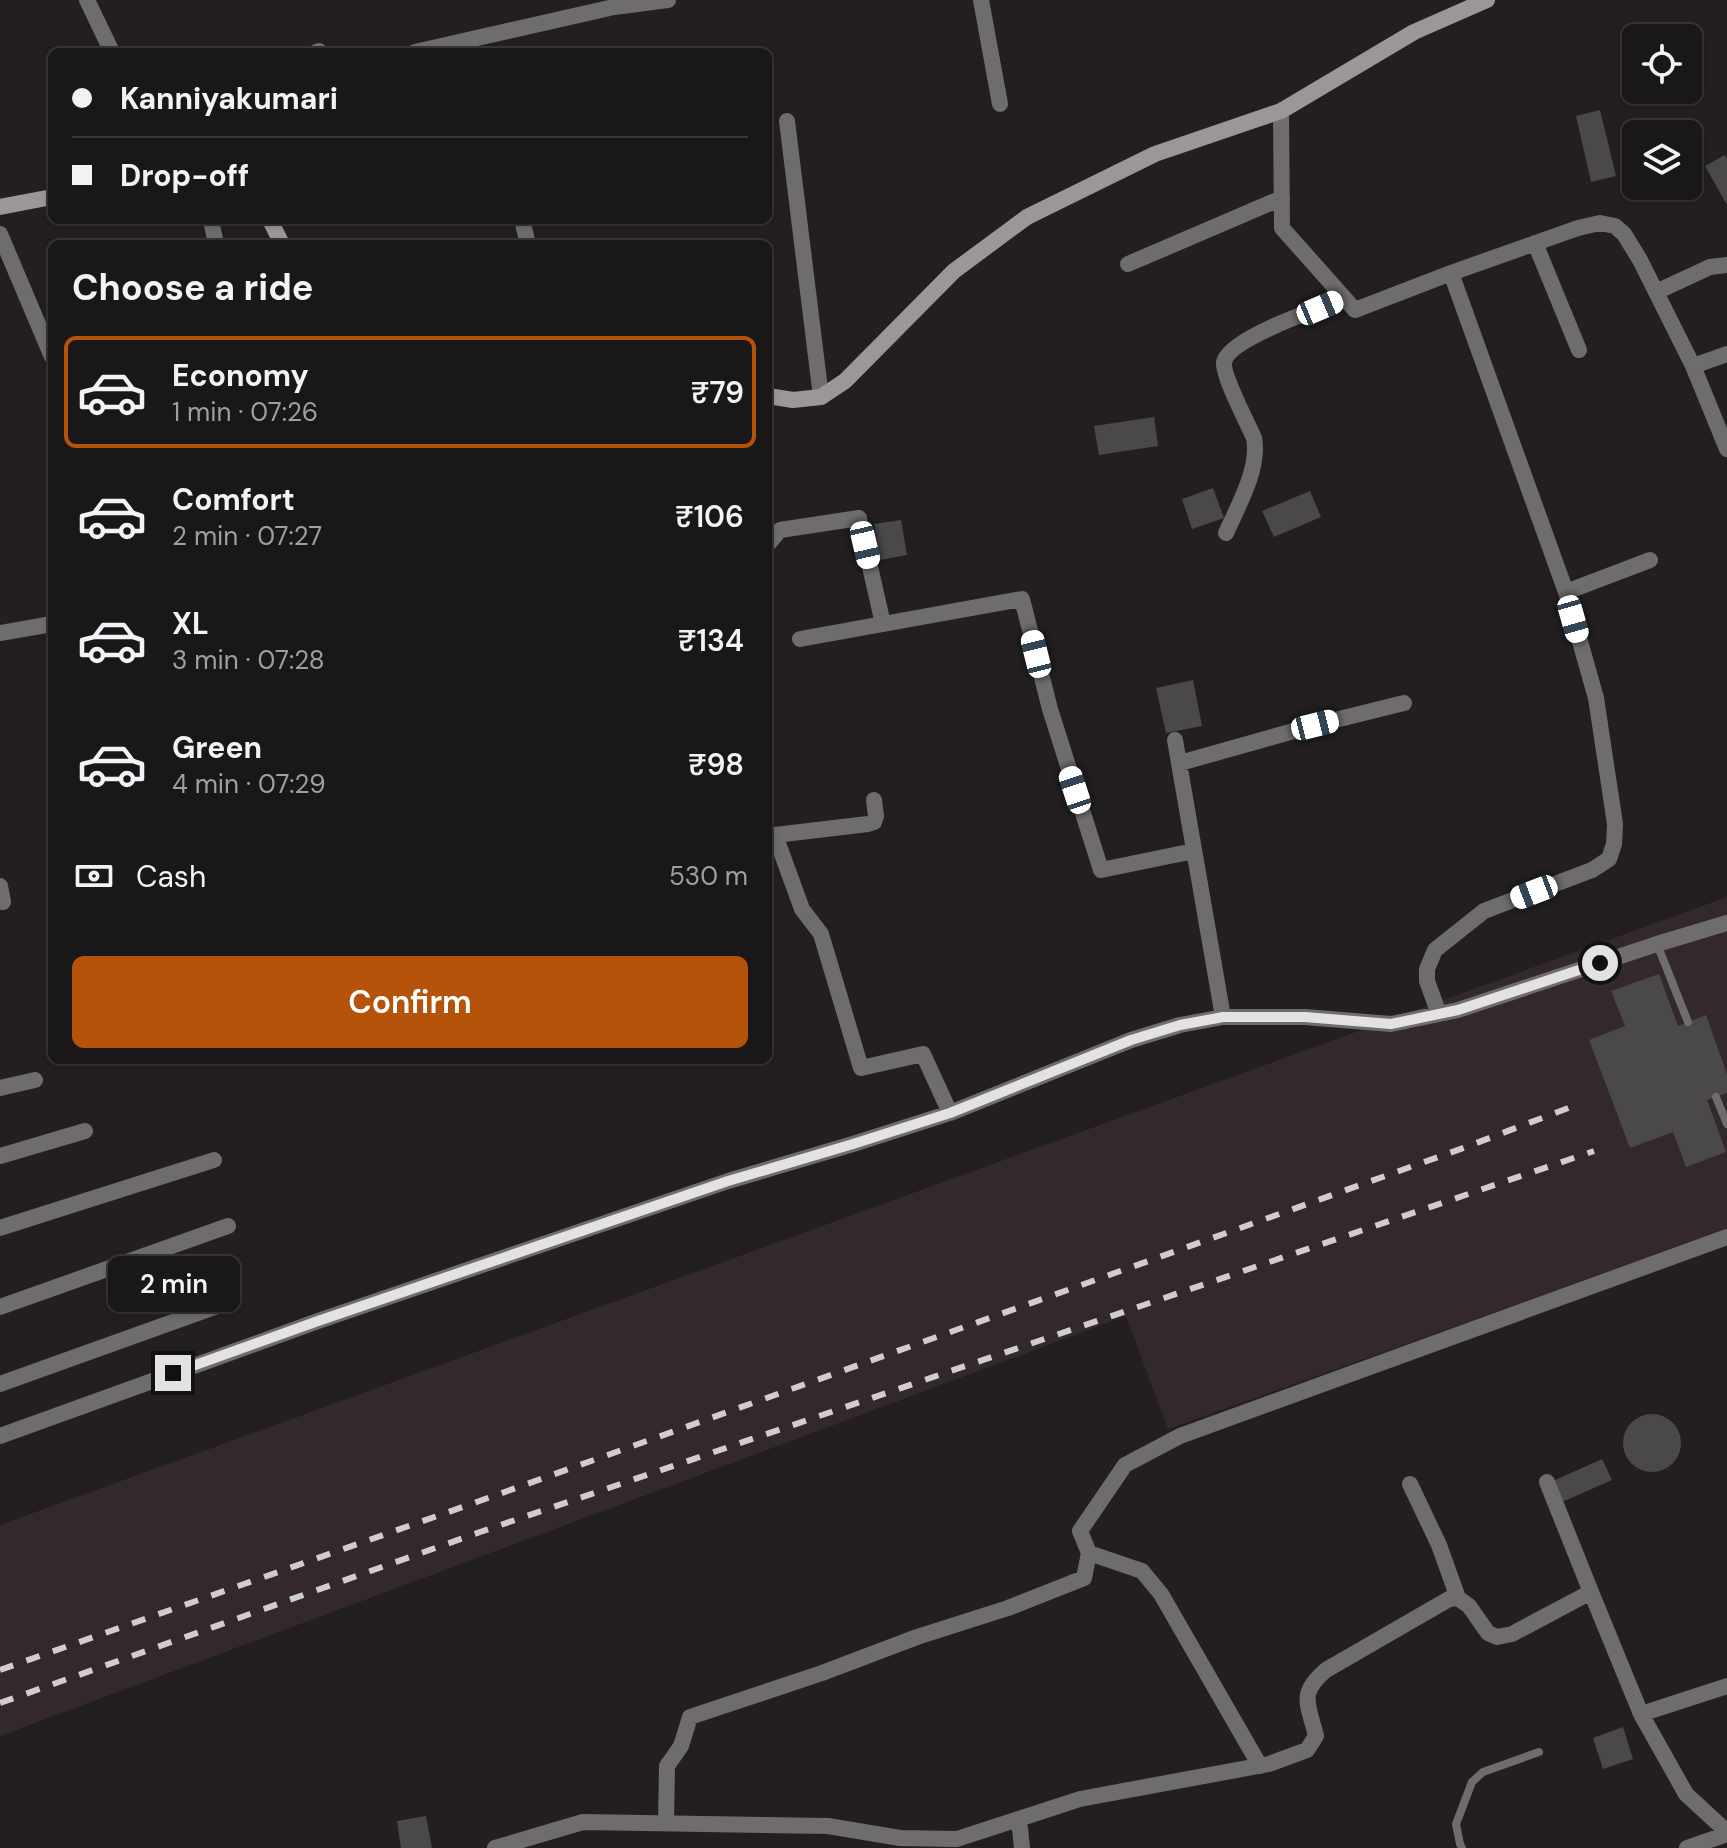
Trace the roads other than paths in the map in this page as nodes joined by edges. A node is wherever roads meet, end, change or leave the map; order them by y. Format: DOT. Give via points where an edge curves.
graph roads {
  1 [pos="87,0"];
  2 [pos="668,0"];
  3 [pos="981,0"];
  4 [pos="1487,0"];
  5 [pos="110,48"];
  6 [pos="433,48"];
  7 [pos="1000,104"];
  8 [pos="1281,111"];
  9 [pos="787,121"];
  10 [pos="48,198"];
  11 [pos="1282,198"];
  12 [pos="0,207"];
  13 [pos="0,234"];
  14 [pos="1535,243"];
  15 [pos="1128,264"];
  16 [pos="1727,265"];
  17 [pos="1451,273"];
  18 [pos="1656,292"];
  19 [pos="1344,298"];
  20 [pos="48,348"];
  21 [pos="1579,350"];
  22 [pos="1727,354"];
  23 [pos="1693,366"];
  24 [pos="772,397"];
  25 [pos="821,397"];
  26 [pos="1727,449"];
  27 [pos="1226,533"];
  28 [pos="772,539"];
  29 [pos="1650,560"];
  30 [pos="1566,592"];
  31 [pos="883,624"];
  32 [pos="48,625"];
  33 [pos="0,633"];
  34 [pos="800,639"];
  35 [pos="1404,703"];
  36 [pos="1175,740"];
  37 [pos="1180,763"];
  38 [pos="874,800"];
  39 [pos="772,836"];
  40 [pos="1194,851"];
  41 [pos="1727,923"];
  42 [pos="1657,944"];
  43 [pos="1439,1014"];
  44 [pos="1223,1017"];
  45 [pos="1688,1022"];
  46 [pos="35,1080"];
  47 [pos="0,1088"];
  48 [pos="1716,1097"];
  49 [pos="950,1113"];
  50 [pos="1727,1124"];
  51 [pos="85,1131"];
  52 [pos="0,1156"];
  53 [pos="214,1160"];
  54 [pos="228,1226"];
  55 [pos="0,1228"];
  56 [pos="1727,1237"];
  57 [pos="223,1304"];
  58 [pos="0,1307"];
  59 [pos="0,1384"];
  60 [pos="0,1436"];
  61 [pos="1547,1482"];
  62 [pos="1410,1484"];
  63 [pos="1089,1553"];
  64 [pos="1591,1592"];
  65 [pos="1458,1598"];
  66 [pos="1727,1686"];
  67 [pos="1641,1714"];
  68 [pos="1539,1752"];
  69 [pos="1260,1766"];
  70 [pos="1019,1819"];
  71 [pos="666,1823"];
  72 [pos="1727,1833"];
  73 [pos="958,1843"];
  74 [pos="495,1848"];
  75 [pos="1022,1848"];
  76 [pos="1462,1848"];
  77 [pos="1687,1848"];
  1 -- 5 [label="street"];
  2 -- 6 [label="street"];
  3 -- 7 [label="street"];
  4 -- 8 [label="street" via="1414,32"];
  8 -- 11 [label="street"];
  8 -- 25 [label="street" via="1155,154 1027,217 954,271 845,381"];
  9 -- 25 [label="street"];
  10 -- 12 [label="street"];
  11 -- 15 [label="street"];
  11 -- 19 [label="street" via="1282,228"];
  13 -- 20 [label="street"];
  14 -- 17 [label="street"];
  14 -- 18 [label="street" via="1600,223 1615,226"];
  14 -- 21 [label="street"];
  16 -- 18 [label="street" via="1710,267"];
  17 -- 19 [label="street" via="1355,310"];
  17 -- 30 [label="street"];
  18 -- 23 [label="street"];
  19 -- 27 [label="street" via="1247,338 1224,363 1257,449"];
  22 -- 23 [label="street"];
  23 -- 26 [label="street"];
  24 -- 25 [label="street"];
  28 -- 31 [label="street" via="780,530 859,518"];
  29 -- 30 [label="street"];
  30 -- 43 [label="street" via="1596,698 1614,844 1609,859 1592,870 1484,911 1435,950 1427,981"];
  31 -- 34 [label="street"];
  31 -- 40 [label="street" via="1022,599 1101,870"];
  32 -- 33 [label="street"];
  35 -- 37 [label="street"];
  36 -- 37 [label="street"];
  37 -- 40 [label="street"];
  38 -- 39 [label="street" via="874,822"];
  39 -- 49 [label="street" via="802,909 821,934 861,1068 923,1054"];
  40 -- 44 [label="street"];
  41 -- 42 [label="street"];
  42 -- 43 [label="street"];
  42 -- 45 [label="lane"];
  43 -- 44 [label="street" via="1391,1024"];
  44 -- 49 [label="street" via="1131,1040"];
  46 -- 47 [label="street"];
  48 -- 50 [label="lane"];
  49 -- 60 [label="street" via="714,1186"];
  51 -- 52 [label="street"];
  53 -- 55 [label="street"];
  54 -- 58 [label="street"];
  56 -- 63 [label="street" via="1180,1436 1125,1465 1080,1531"];
  57 -- 59 [label="street"];
  61 -- 64 [label="street"];
  62 -- 65 [label="street"];
  63 -- 69 [label="street" via="1142,1571 1161,1594"];
  63 -- 71 [label="street" via="1084,1578 690,1717 681,1746 667,1766"];
  64 -- 65 [label="street" via="1497,1637"];
  64 -- 67 [label="street"];
  65 -- 69 [label="street" via="1326,1670 1306,1695 1316,1736 1307,1750"];
  66 -- 67 [label="street"];
  67 -- 72 [label="street" via="1686,1794"];
  68 -- 76 [label="lane" via="1483,1772 1472,1782 1456,1824"];
  69 -- 70 [label="street" via="1080,1799"];
  70 -- 73 [label="street"];
  70 -- 75 [label="street"];
  71 -- 73 [label="street" via="828,1826"];
  71 -- 74 [label="street" via="583,1822"];
  72 -- 77 [label="street"];
}
